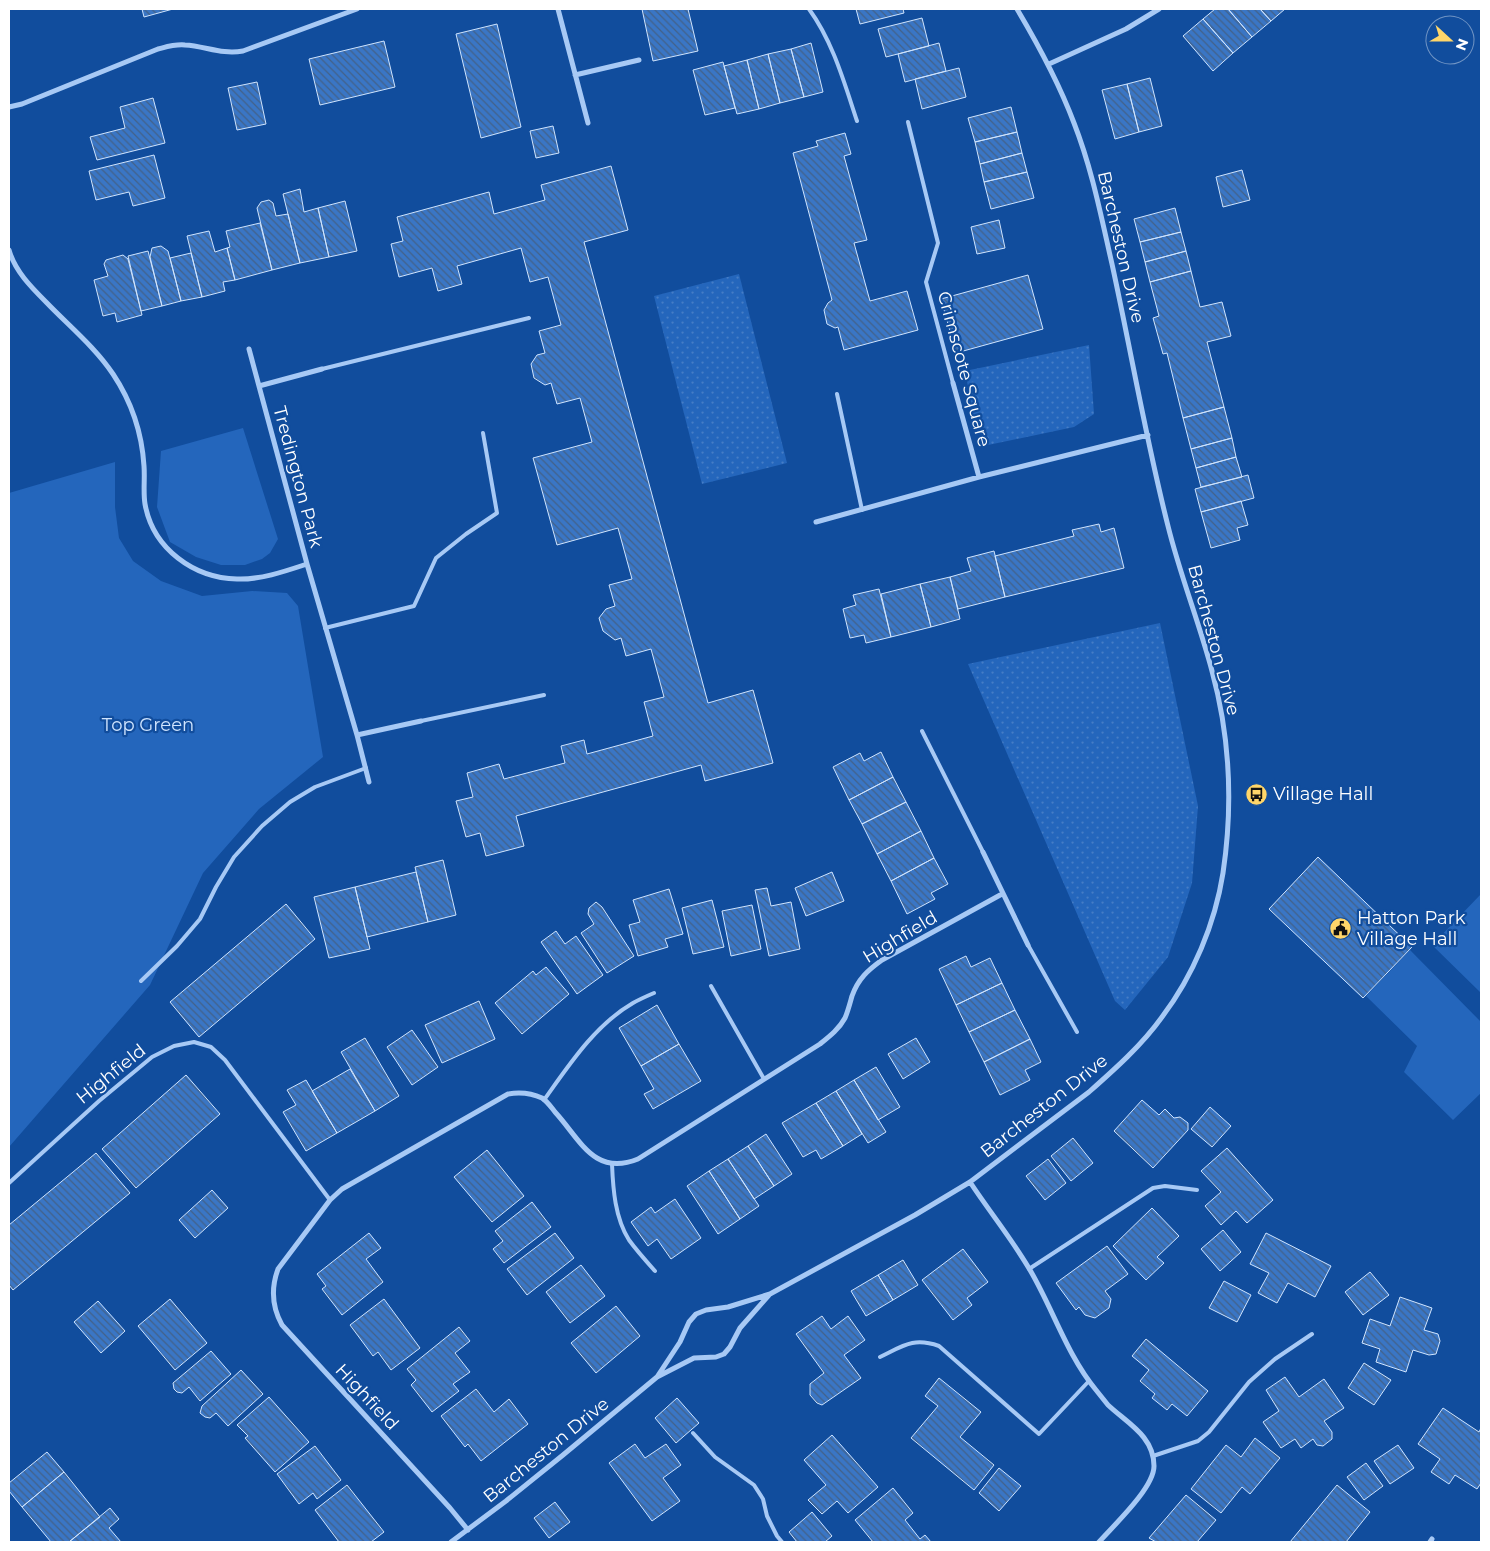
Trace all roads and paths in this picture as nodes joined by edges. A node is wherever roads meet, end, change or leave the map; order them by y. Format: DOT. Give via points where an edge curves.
graph roads {
  1 [pos="357,9"];
  2 [pos="558,9"];
  3 [pos="809,9"];
  4 [pos="1017,9"];
  5 [pos="1159,9"];
  6 [pos="639,60"];
  7 [pos="1049,64"];
  8 [pos="575,75"];
  9 [pos="9,107"];
  10 [pos="857,121"];
  11 [pos="908,122"];
  12 [pos="588,123"];
  13 [pos="9,250"];
  14 [pos="530,318"];
  15 [pos="249,349"];
  16 [pos="322,369"];
  17 [pos="953,383"];
  18 [pos="259,386"];
  19 [pos="837,394"];
  20 [pos="483,433"];
  21 [pos="1148,435"];
  22 [pos="979,477"];
  23 [pos="862,510"];
  24 [pos="816,522"];
  25 [pos="307,564"];
  26 [pos="325,628"];
  27 [pos="544,695"];
  28 [pos="421,721"];
  29 [pos="922,730"];
  30 [pos="357,735"];
  31 [pos="366,768"];
  32 [pos="369,782"];
  33 [pos="983,852"];
  34 [pos="1002,894"];
  35 [pos="1028,945"];
  36 [pos="141,981"];
  37 [pos="710,986"];
  38 [pos="654,993"];
  39 [pos="1078,1032"];
  40 [pos="764,1079"];
  41 [pos="544,1100"];
  42 [pos="612,1164"];
  43 [pos="970,1182"];
  44 [pos="9,1184"];
  45 [pos="1197,1190"];
  46 [pos="330,1200"];
  47 [pos="1029,1269"];
  48 [pos="655,1271"];
  49 [pos="770,1294"];
  50 [pos="1312,1334"];
  51 [pos="880,1357"];
  52 [pos="657,1377"];
  53 [pos="1089,1382"];
  54 [pos="693,1433"];
  55 [pos="1153,1456"];
  56 [pos="468,1530"];
  57 [pos="451,1542"];
  58 [pos="782,1542"];
  59 [pos="1099,1542"];
  1 -- 9 [label="street" via="242,51 221,52 184,45 158,49"];
  2 -- 8 [label="street"];
  3 -- 10 [label="lane" via="830,43"];
  4 -- 7 [label="street, Barcheston Drive"];
  5 -- 7 [label="street" via="1126,29"];
  6 -- 8 [label="street"];
  7 -- 21 [label="street, Barcheston Drive" via="1091,172"];
  8 -- 12 [label="street"];
  11 -- 17 [label="lane, Crimscote Square" via="938,244 926,282"];
  13 -- 25 [label="street, Tredington Park" via="18,271 102,359 122,389 141,442 145,504 153,528 170,552 178,560 205,574 238,580"];
  14 -- 16 [label="lane"];
  15 -- 18 [label="street, Tredington Park"];
  16 -- 18 [label="street"];
  17 -- 22 [label="street, Crimscote Square"];
  18 -- 25 [label="street, Tredington Park"];
  19 -- 23 [label="lane"];
  20 -- 26 [label="lane" via="497,513 436,558 414,606"];
  21 -- 22 [label="street"];
  21 -- 43 [label="street, Barcheston Drive" via="1168,527 1212,670 1226,740 1228,815 1220,885 1204,941 1189,972 1172,1003 1145,1038 1089,1092"];
  22 -- 23 [label="street"];
  23 -- 24 [label="street"];
  25 -- 26 [label="street"];
  26 -- 30 [label="street"];
  27 -- 28 [label="lane"];
  28 -- 30 [label="street"];
  29 -- 33 [label="lane"];
  30 -- 31 [label="street"];
  31 -- 32 [label="street"];
  31 -- 36 [label="lane" via="315,787 290,802 262,826 234,857 200,919"];
  33 -- 34 [label="street"];
  34 -- 35 [label="street"];
  34 -- 40 [label="street, Highfield" via="873,966 858,983 845,1017 835,1031"];
  35 -- 39 [label="lane"];
  37 -- 40 [label="lane"];
  38 -- 41 [label="lane" via="632,1003 601,1027"];
  40 -- 42 [label="street, Highfield" via="638,1159"];
  41 -- 42 [label="street" via="585,1149"];
  41 -- 46 [label="street, Highfield" via="526,1093 508,1094 342,1189"];
  42 -- 48 [label="lane" via="614,1197 628,1239"];
  43 -- 47 [label="street"];
  43 -- 49 [label="street, Barcheston Drive"];
  44 -- 46 [label="lane, Highfield" via="98,1101 152,1057 174,1046 194,1042 211,1047 225,1060"];
  45 -- 47 [label="lane" via="1165,1186 1153,1188"];
  46 -- 56 [label="street, Highfield" via="278,1269 273,1292 278,1317"];
  47 -- 53 [label="street"];
  49 -- 52 [label="street" via="740,1328 724,1354 694,1358"];
  49 -- 52 [label="street" via="696,1314 688,1322 680,1342"];
  50 -- 55 [label="lane" via="1262,1370 1198,1441"];
  51 -- 53 [label="lane" via="912,1342 939,1346 1039,1434"];
  52 -- 56 [label="street, Barcheston Drive"];
  53 -- 55 [label="street" via="1108,1405 1136,1428 1147,1441"];
  54 -- 58 [label="lane" via="715,1457 754,1485"];
  55 -- 59 [label="street" via="1150,1482"];
  56 -- 57 [label="street, Barcheston Drive"];
}
